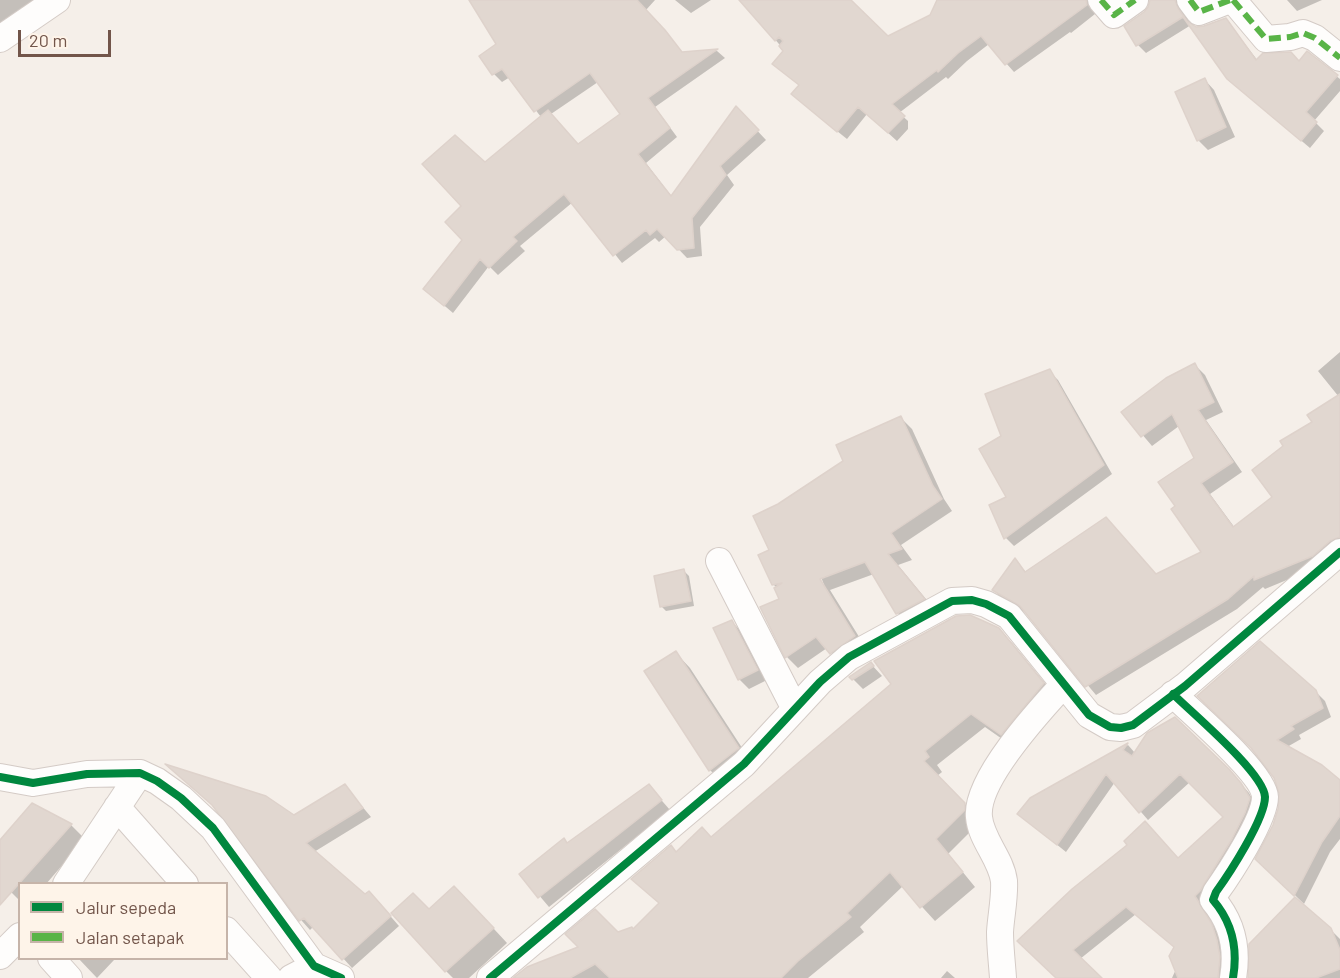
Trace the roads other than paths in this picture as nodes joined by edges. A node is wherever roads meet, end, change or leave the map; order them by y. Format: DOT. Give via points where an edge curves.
graph roads {
  1 [pos="57,0"];
  2 [pos="1101,0"];
  3 [pos="1135,0"];
  4 [pos="1190,0"];
  5 [pos="1232,0"];
  6 [pos="0,39"];
  7 [pos="1340,58"];
  8 [pos="1340,552"];
  9 [pos="719,561"];
  10 [pos="1064,684"];
  11 [pos="1173,694"];
  12 [pos="795,709"];
  13 [pos="140,774"];
  14 [pos="0,777"];
  15 [pos="117,807"];
  16 [pos="67,882"];
  17 [pos="183,882"];
  18 [pos="228,932"];
  19 [pos="18,938"];
  20 [pos="0,956"];
  21 [pos="53,960"];
  22 [pos="314,966"];
  23 [pos="69,978"];
  24 [pos="269,978"];
  25 [pos="291,978"];
  26 [pos="341,978"];
  27 [pos="490,978"];
  28 [pos="1003,978"];
  29 [pos="1233,978"];
  1 -- 6 [label="street"];
  2 -- 3 [label="street" via="1113,15"];
  4 -- 5 [label="street" via="1199,12"];
  5 -- 7 [label="street" via="1266,39 1303,33"];
  8 -- 11 [label="street"];
  9 -- 12 [label="street"];
  10 -- 11 [label="street" via="1089,715 1120,728 1133,725"];
  10 -- 12 [label="street" via="1009,616 972,600 952,601 849,657"];
  10 -- 28 [label="street" via="993,772 981,802 979,817 1001,867 1004,884 1000,932"];
  11 -- 29 [label="street" via="1236,754 1260,783 1265,796 1253,830 1213,900 1224,913 1235,946"];
  12 -- 27 [label="street" via="744,764"];
  13 -- 14 [label="street" via="87,774 33,783"];
  13 -- 15 [label="street"];
  13 -- 22 [label="street" via="181,798 213,828"];
  15 -- 16 [label="street"];
  15 -- 17 [label="street"];
  18 -- 24 [label="street"];
  19 -- 20 [label="street"];
  21 -- 23 [label="street"];
  22 -- 25 [label="street"];
  22 -- 26 [label="street"];
}
